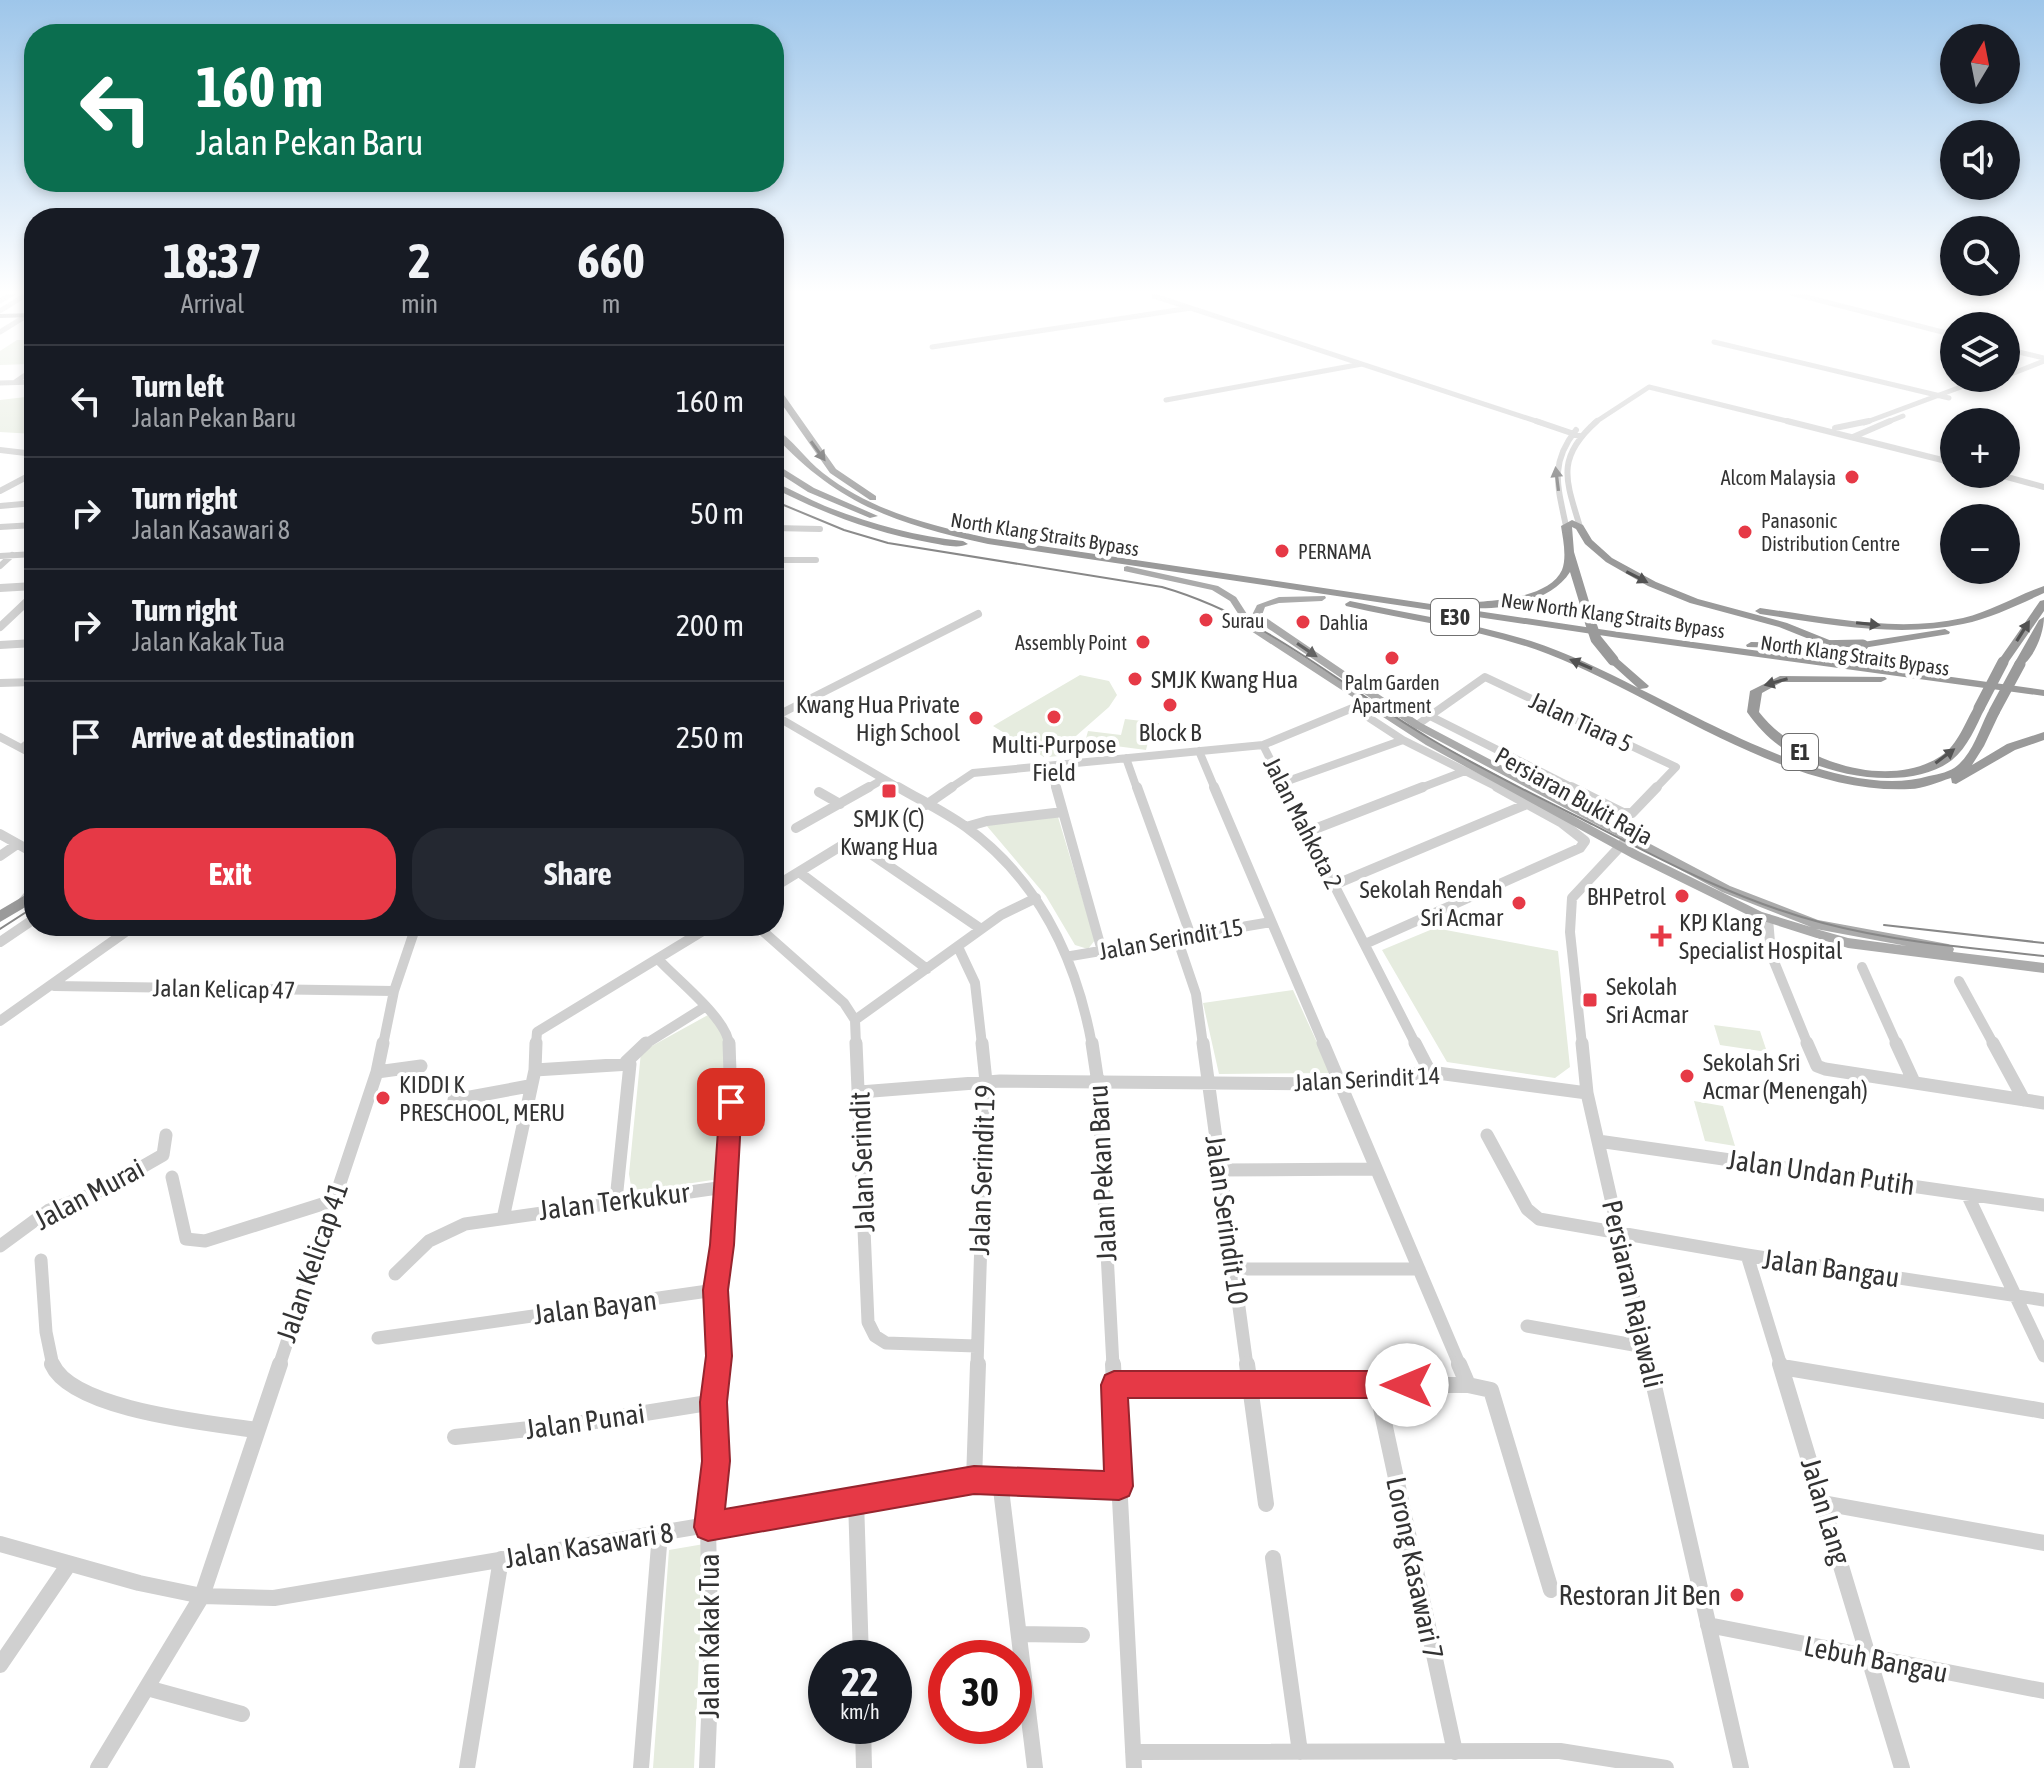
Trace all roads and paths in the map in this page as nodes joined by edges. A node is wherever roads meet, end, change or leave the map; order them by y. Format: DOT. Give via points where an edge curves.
graph roads {
  1 [pos="24,376"];
  2 [pos="1302,376"];
  3 [pos="1392,376"];
  4 [pos="1393,376"];
  5 [pos="1854,376"];
  6 [pos="14,380"];
  7 [pos="24,381"];
  8 [pos="0,383"];
  9 [pos="1652,385"];
  10 [pos="1950,392"];
  11 [pos="1963,392"];
  12 [pos="1940,396"];
  13 [pos="1949,398"];
  14 [pos="1166,400"];
  15 [pos="784,402"];
  16 [pos="1821,427"];
  17 [pos="1576,435"];
  18 [pos="1853,437"];
  19 [pos="784,442"];
  20 [pos="0,450"];
  21 [pos="11,451"];
  22 [pos="24,453"];
  23 [pos="0,457"];
  24 [pos="1940,459"];
  25 [pos="784,472"];
  26 [pos="24,479"];
  27 [pos="2020,480"];
  28 [pos="18,482"];
  29 [pos="24,482"];
  30 [pos="2044,487"];
  31 [pos="784,490"];
  32 [pos="0,491"];
  33 [pos="24,504"];
  34 [pos="4,505"];
  35 [pos="0,512"];
  36 [pos="24,526"];
  37 [pos="1566,526"];
  38 [pos="0,527"];
  39 [pos="1580,527"];
  40 [pos="784,528"];
  41 [pos="820,529"];
  42 [pos="988,541"];
  43 [pos="969,545"];
  44 [pos="1568,550"];
  45 [pos="24,554"];
  46 [pos="12,555"];
  47 [pos="0,556"];
  48 [pos="784,560"];
  49 [pos="816,560"];
  50 [pos="0,566"];
  51 [pos="1127,569"];
  52 [pos="24,587"];
  53 [pos="0,588"];
  54 [pos="2044,590"];
  55 [pos="1681,596"];
  56 [pos="1359,597"];
  57 [pos="1322,598"];
  58 [pos="2044,603"];
  59 [pos="24,604"];
  60 [pos="1241,609"];
  61 [pos="1257,611"];
  62 [pos="978,614"];
  63 [pos="2044,620"];
  64 [pos="0,627"];
  65 [pos="2044,636"];
  66 [pos="1667,641"];
  67 [pos="24,644"];
  68 [pos="0,645"];
  69 [pos="2022,661"];
  70 [pos="1937,678"];
  71 [pos="1881,679"];
  72 [pos="5,683"];
  73 [pos="2044,693"];
  74 [pos="0,694"];
  75 [pos="1367,702"];
  76 [pos="2044,702"];
  77 [pos="1354,708"];
  78 [pos="784,715"];
  79 [pos="1430,716"];
  80 [pos="784,723"];
  81 [pos="1701,723"];
  82 [pos="1417,725"];
  83 [pos="2044,736"];
  84 [pos="0,737"];
  85 [pos="1403,740"];
  86 [pos="1263,745"];
  87 [pos="22,748"];
  88 [pos="1199,751"];
  89 [pos="1126,758"];
  90 [pos="1050,766"];
  91 [pos="1465,771"];
  92 [pos="882,780"];
  93 [pos="1282,783"];
  94 [pos="1859,783"];
  95 [pos="819,792"];
  96 [pos="840,804"];
  97 [pos="1527,804"];
  98 [pos="926,805"];
  99 [pos="1063,812"];
  100 [pos="966,827"];
  101 [pos="796,828"];
  102 [pos="1307,832"];
  103 [pos="0,834"];
  104 [pos="1625,842"];
  105 [pos="16,845"];
  106 [pos="24,849"];
  107 [pos="0,856"];
  108 [pos="799,872"];
  109 [pos="784,881"];
  110 [pos="1334,885"];
  111 [pos="1036,898"];
  112 [pos="24,901"];
  113 [pos="24,905"];
  114 [pos="0,914"];
  115 [pos="1768,919"];
  116 [pos="1271,922"];
  117 [pos="24,924"];
  118 [pos="981,929"];
  119 [pos="2,935"];
  120 [pos="121,936"];
  121 [pos="413,936"];
  122 [pos="695,936"];
  123 [pos="768,936"];
  124 [pos="1184,937"];
  125 [pos="1365,944"];
  126 [pos="958,947"];
  127 [pos="1102,951"];
  128 [pos="1071,956"];
  129 [pos="658,959"];
  130 [pos="2044,965"];
  131 [pos="1862,967"];
  132 [pos="927,969"];
  133 [pos="1959,981"];
  134 [pos="54,986"];
  135 [pos="394,991"];
  136 [pos="703,1008"];
  137 [pos="855,1020"];
  138 [pos="0,1021"];
  139 [pos="626,1062"];
  140 [pos="421,1066"];
  141 [pos="535,1070"];
  142 [pos="377,1072"];
  143 [pos="1430,1072"];
  144 [pos="986,1082"];
  145 [pos="1914,1082"];
  146 [pos="1098,1083"];
  147 [pos="1209,1083"];
  148 [pos="1340,1084"];
  149 [pos="529,1086"];
  150 [pos="860,1092"];
  151 [pos="1587,1093"];
  152 [pos="454,1100"];
  153 [pos="2024,1100"];
  154 [pos="2044,1103"];
  155 [pos="166,1135"];
  156 [pos="1487,1135"];
  157 [pos="1598,1141"];
  158 [pos="1376,1169"];
  159 [pos="1220,1170"];
  160 [pos="172,1177"];
  161 [pos="725,1187"];
  162 [pos="1967,1194"];
  163 [pos="616,1200"];
  164 [pos="332,1201"];
  165 [pos="2044,1205"];
  166 [pos="504,1214"];
  167 [pos="1619,1234"];
  168 [pos="0,1246"];
  169 [pos="1747,1255"];
  170 [pos="41,1260"];
  171 [pos="1234,1269"];
  172 [pos="1419,1269"];
  173 [pos="395,1274"];
  174 [pos="715,1290"];
  175 [pos="2015,1296"];
  176 [pos="2044,1300"];
  177 [pos="1527,1326"];
  178 [pos="378,1338"];
  179 [pos="976,1346"];
  180 [pos="1645,1347"];
  181 [pos="2044,1356"];
  182 [pos="1782,1367"];
  183 [pos="1114,1385"];
  184 [pos="1250,1385"];
  185 [pos="1376,1385"];
  186 [pos="1468,1385"];
  187 [pos="714,1402"];
  188 [pos="2044,1411"];
  189 [pos="256,1430"];
  190 [pos="455,1437"];
  191 [pos="974,1480"];
  192 [pos="1000,1481"];
  193 [pos="1119,1486"];
  194 [pos="856,1500"];
  195 [pos="1823,1503"];
  196 [pos="1266,1504"];
  197 [pos="708,1527"];
  198 [pos="660,1533"];
  199 [pos="2044,1543"];
  200 [pos="0,1544"];
  201 [pos="1273,1558"];
  202 [pos="501,1559"];
  203 [pos="69,1564"];
  204 [pos="1551,1590"];
  205 [pos="202,1596"];
  206 [pos="1708,1625"];
  207 [pos="1019,1634"];
  208 [pos="1082,1635"];
  209 [pos="860,1640"];
  210 [pos="1871,1658"];
  211 [pos="0,1665"];
  212 [pos="147,1688"];
  213 [pos="2044,1691"];
  214 [pos="242,1714"];
  215 [pos="863,1744"];
  216 [pos="1300,1752"];
  217 [pos="1455,1752"];
  218 [pos="1738,1759"];
  219 [pos="1133,1760"];
  220 [pos="98,1768"];
  221 [pos="467,1768"];
  222 [pos="641,1768"];
  223 [pos="707,1768"];
  224 [pos="864,1768"];
  225 [pos="1035,1768"];
  226 [pos="1666,1768"];
  227 [pos="1729,1768"];
  228 [pos="1902,1768"];
  1 -- 6 [label="street"];
  2 -- 14 [label="street"];
  3 -- 17 [label="street"];
  4 -- 17 [label="street"];
  5 -- 12 [label="street"];
  6 -- 7 [label="street"];
  6 -- 8 [label="street"];
  9 -- 16 [label="street"];
  9 -- 17 [label="street"];
  9 -- 18 [label="street"];
  10 -- 12 [label="street"];
  11 -- 13 [label="street"];
  12 -- 13 [label="street"];
  12 -- 16 [label="street" via="1851,428"];
  13 -- 18 [label="street"];
  15 -- 42 [label="highway, New North Klang Straits Bypass / E30, one-way" via="820,456 847,483 918,521"];
  16 -- 18 [label="street"];
  37 -- 17 [label="street, one-way" via="1555,469 1561,447"];
  17 -- 39 [label="street" via="1566,463"];
  18 -- 24 [label="street"];
  19 -- 42 [label="highway, New North Klang Straits Bypass / E30" via="842,493 907,521"];
  20 -- 21 [label="street"];
  21 -- 22 [label="street"];
  21 -- 23 [label="street"];
  25 -- 43 [label="highway, North Klang Straits Bypass / E30" via="852,509"];
  26 -- 28 [label="street"];
  27 -- 30 [label="street"];
  28 -- 29 [label="street"];
  28 -- 32 [label="street"];
  31 -- 43 [label="highway, E30" via="874,526"];
  33 -- 34 [label="street"];
  34 -- 35 [label="street"];
  36 -- 38 [label="street"];
  37 -- 39 [label="highway"];
  37 -- 44 [label="highway"];
  39 -- 55 [label="highway, one-way" via="1609,560"];
  40 -- 41 [label="street"];
  42 -- 56 [label="highway, New North Klang Straits Bypass / E30"];
  43 -- 51 [label="highway, North Klang Straits Bypass / E30"];
  44 -- 56 [label="highway" via="1561,579 1534,595 1509,601 1448,605"];
  44 -- 81 [label="highway, bridge" via="1596,639 1640,684"];
  45 -- 46 [label="street"];
  46 -- 47 [label="street"];
  46 -- 50 [label="street"];
  48 -- 49 [label="street"];
  51 -- 57 [label="highway, North Klang Straits Bypass / E30"];
  51 -- 60 [label="main road, Persiaran Bukit Raja" via="1207,584"];
  52 -- 53 [label="street"];
  55 -- 54 [label="highway, one-way" via="1819,619 1908,626 1963,621"];
  54 -- 66 [label="highway, bridge" via="1970,625 1863,645"];
  55 -- 70 [label="highway" via="1783,625 1876,663"];
  56 -- 66 [label="highway, New North Klang Straits Bypass / E30"];
  57 -- 61 [label="main road" via="1270,601"];
  57 -- 71 [label="highway, North Klang Straits Bypass / E30"];
  81 -- 57 [label="highway, North Klang Straits Bypass / E30, one-way" via="1601,672 1522,642"];
  71 -- 58 [label="highway, E1, one-way, bridge" via="1780,679 1756,691 1753,712 1765,729 1803,754 1851,771 1920,770 1948,757"];
  59 -- 64 [label="street"];
  60 -- 61 [label="main road" via="1251,604"];
  60 -- 75 [label="main road, Persiaran Bukit Raja" via="1251,627"];
  61 -- 82 [label="main road, Persiaran Bukit Raja, one-way" via="1263,621"];
  62 -- 78 [label="street"];
  63 -- 69 [label="highway, North Klang Straits Bypass / E30"];
  65 -- 69 [label="highway"];
  66 -- 70 [label="highway, New North Klang Straits Bypass / E30"];
  67 -- 68 [label="street"];
  69 -- 94 [label="highway, North Klang Straits Bypass / E30, bridge" via="1969,761 1956,772 1918,783"];
  70 -- 73 [label="highway, New North Klang Straits Bypass / E30"];
  71 -- 76 [label="highway, North Klang Straits Bypass / E30"];
  72 -- 74 [label="street"];
  75 -- 77 [label="street"];
  75 -- 104 [label="main road, Persiaran Bukit Raja" via="1430,743"];
  77 -- 85 [label="street"];
  77 -- 86 [label="street"];
  79 -- 79 [label="street, Jalan Tiara 5" via="1485,677 1676,767 1632,813 1623,813"];
  79 -- 82 [label="street"];
  80 -- 92 [label="street, Jalan Pekan Baru"];
  81 -- 94 [label="highway, North Klang Straits Bypass / E30" via="1793,766"];
  82 -- 104 [label="main road, Persiaran Bukit Raja"];
  83 -- 94 [label="highway" via="2011,747 1944,784 1897,788"];
  84 -- 87 [label="street"];
  85 -- 91 [label="street"];
  85 -- 93 [label="street"];
  86 -- 88 [label="street"];
  86 -- 93 [label="street, Jalan Mahkota 2"];
  88 -- 89 [label="street"];
  88 -- 116 [label="street"];
  89 -- 90 [label="street"];
  89 -- 124 [label="street, Jalan Serindit 10"];
  90 -- 98 [label="street" via="973,773"];
  90 -- 99 [label="street"];
  91 -- 97 [label="street"];
  91 -- 102 [label="street"];
  92 -- 96 [label="street"];
  92 -- 98 [label="street, Jalan Pekan Baru"];
  93 -- 102 [label="street, Jalan Mahkota 2"];
  95 -- 96 [label="street"];
  96 -- 101 [label="street"];
  97 -- 110 [label="street"];
  97 -- 125 [label="street" via="1581,836 1585,841 1580,848"];
  98 -- 100 [label="street, Jalan Pekan Baru"];
  99 -- 100 [label="street"];
  99 -- 127 [label="street"];
  100 -- 111 [label="street, Jalan Pekan Baru"];
  102 -- 110 [label="street, Jalan Mahkota 2"];
  103 -- 105 [label="street"];
  104 -- 115 [label="main road, Persiaran Bukit Raja"];
  104 -- 130 [label="main road, Persiaran Bukit Raja" via="1816,924"];
  104 -- 151 [label="street, Persiaran Rajawali" via="1576,892 1570,911"];
  105 -- 106 [label="street"];
  105 -- 107 [label="street"];
  108 -- 109 [label="street"];
  108 -- 118 [label="street" via="841,846 858,845"];
  108 -- 132 [label="street"];
  110 -- 125 [label="street, Jalan Mahkota 2"];
  111 -- 118 [label="street"];
  111 -- 128 [label="street, Jalan Pekan Baru"];
  112 -- 114 [label="highway"];
  113 -- 119 [label="highway"];
  115 -- 130 [label="main road, Persiaran Bukit Raja" via="1848,943"];
  115 -- 145 [label="street" via="1771,954 1812,1059 1825,1069"];
  116 -- 124 [label="street, Jalan Serindit 15"];
  116 -- 148 [label="street"];
  117 -- 119 [label="street"];
  118 -- 126 [label="street"];
  120 -- 134 [label="street"];
  121 -- 135 [label="street, Jalan Kelicap 41"];
  122 -- 129 [label="street"];
  123 -- 137 [label="street" via="844,1003"];
  124 -- 127 [label="street, Jalan Serindit 15"];
  124 -- 147 [label="street, Jalan Serindit 10"];
  125 -- 143 [label="street, Jalan Mahkota 2"];
  126 -- 132 [label="street"];
  126 -- 144 [label="street, Jalan Serindit 19" via="975,983"];
  127 -- 128 [label="street, Jalan Serindit 15"];
  128 -- 146 [label="street, Jalan Pekan Baru"];
  129 -- 136 [label="street, Jalan Kakak Tua"];
  129 -- 141 [label="street" via="537,1032"];
  131 -- 145 [label="street"];
  132 -- 137 [label="street"];
  133 -- 153 [label="street"];
  134 -- 135 [label="street, Jalan Kelicap 47"];
  134 -- 138 [label="street"];
  135 -- 142 [label="street, Jalan Kelicap 41"];
  136 -- 139 [label="street" via="648,1041"];
  136 -- 161 [label="street, Jalan Kakak Tua" via="729,1036"];
  137 -- 150 [label="street, Jalan Serindit"];
  139 -- 141 [label="street"];
  139 -- 163 [label="street" via="631,1069"];
  140 -- 142 [label="street"];
  141 -- 149 [label="street"];
  142 -- 164 [label="street, Jalan Kelicap 41"];
  143 -- 148 [label="street, Jalan Serindit 14"];
  143 -- 151 [label="street, Jalan Serindit 14"];
  144 -- 146 [label="street, Jalan Serindit 14"];
  144 -- 150 [label="street, Jalan Serindit 14"];
  144 -- 179 [label="street, Jalan Serindit 19"];
  145 -- 153 [label="street"];
  146 -- 147 [label="street, Jalan Serindit 14"];
  146 -- 183 [label="street, Jalan Pekan Baru"];
  147 -- 148 [label="street, Jalan Serindit 14"];
  147 -- 159 [label="street, Jalan Serindit 10"];
  148 -- 158 [label="street"];
  149 -- 152 [label="street"];
  149 -- 166 [label="street"];
  150 -- 179 [label="street, Jalan Serindit" via="868,1322 886,1343"];
  151 -- 157 [label="street, Persiaran Rajawali"];
  153 -- 154 [label="street"];
  155 -- 168 [label="street, Jalan Murai" via="165,1153 100,1191 49,1210"];
  156 -- 167 [label="street, Jalan Bangau" via="1527,1209 1539,1219"];
  157 -- 162 [label="street, Jalan Undan Putih"];
  157 -- 167 [label="street, Persiaran Rajawali"];
  158 -- 159 [label="street"];
  158 -- 172 [label="street"];
  159 -- 171 [label="street, Jalan Serindit 10"];
  160 -- 164 [label="street" via="182,1232 193,1241"];
  161 -- 163 [label="street, Jalan Terkukur"];
  161 -- 174 [label="street, Jalan Kakak Tua"];
  162 -- 165 [label="street, Jalan Undan Putih"];
  162 -- 175 [label="street"];
  163 -- 166 [label="street, Jalan Terkukur"];
  164 -- 189 [label="street, Jalan Kelicap 41"];
  166 -- 173 [label="street, Jalan Terkukur" via="435,1236"];
  167 -- 169 [label="street, Jalan Bangau"];
  167 -- 180 [label="street, Persiaran Rajawali"];
  169 -- 175 [label="street, Jalan Bangau"];
  169 -- 182 [label="street, Jalan Lang"];
  170 -- 189 [label="street" via="49,1356 56,1374 110,1402"];
  171 -- 172 [label="street"];
  171 -- 184 [label="street, Jalan Serindit 10"];
  172 -- 186 [label="street"];
  174 -- 178 [label="street, Jalan Bayan"];
  174 -- 187 [label="street, Jalan Kakak Tua" via="719,1356"];
  175 -- 176 [label="street, Jalan Bangau"];
  175 -- 181 [label="street"];
  177 -- 180 [label="street"];
  179 -- 191 [label="street, Jalan Serindit 19"];
  180 -- 206 [label="street, Persiaran Rajawali"];
  182 -- 188 [label="street"];
  182 -- 195 [label="street, Jalan Lang"];
  183 -- 184 [label="street"];
  183 -- 193 [label="street, Jalan Pekan Baru"];
  184 -- 185 [label="street"];
  184 -- 196 [label="street, Jalan Serindit 10"];
  185 -- 186 [label="street"];
  185 -- 217 [label="street, Lorong Kasawari 7"];
  186 -- 204 [label="street" via="1491,1390"];
  187 -- 190 [label="street, Jalan Punai"];
  187 -- 197 [label="street, Jalan Kakak Tua" via="716,1461"];
  189 -- 205 [label="street, Jalan Kelicap 41"];
  191 -- 192 [label="street, Jalan Kasawari 8"];
  191 -- 194 [label="street, Jalan Kasawari 8"];
  192 -- 193 [label="street, Jalan Kasawari 8"];
  192 -- 207 [label="street"];
  193 -- 219 [label="street, Jalan Pekan Baru"];
  194 -- 197 [label="street, Jalan Kasawari 8"];
  194 -- 209 [label="street"];
  195 -- 199 [label="street"];
  195 -- 210 [label="street, Jalan Lang"];
  197 -- 198 [label="street, Jalan Kasawari 8"];
  197 -- 223 [label="street, Jalan Kakak Tua"];
  198 -- 202 [label="street, Jalan Kasawari 8"];
  198 -- 222 [label="street"];
  200 -- 203 [label="street"];
  201 -- 216 [label="street"];
  202 -- 205 [label="street, Jalan Kasawari 8" via="274,1598"];
  202 -- 221 [label="street"];
  203 -- 205 [label="street"];
  203 -- 211 [label="street"];
  205 -- 212 [label="street, Jalan Kelicap 41"];
  206 -- 210 [label="street, Lebuh Bangau"];
  206 -- 218 [label="street, Persiaran Rajawali"];
  207 -- 208 [label="street"];
  207 -- 225 [label="street"];
  210 -- 213 [label="street, Lebuh Bangau"];
  210 -- 228 [label="street, Jalan Lang"];
  212 -- 214 [label="street"];
  212 -- 220 [label="street, Jalan Kelicap 41"];
  215 -- 224 [label="street"];
  216 -- 217 [label="street"];
  216 -- 219 [label="street"];
  217 -- 226 [label="street" via="1560,1751"];
  218 -- 227 [label="street"];
}
